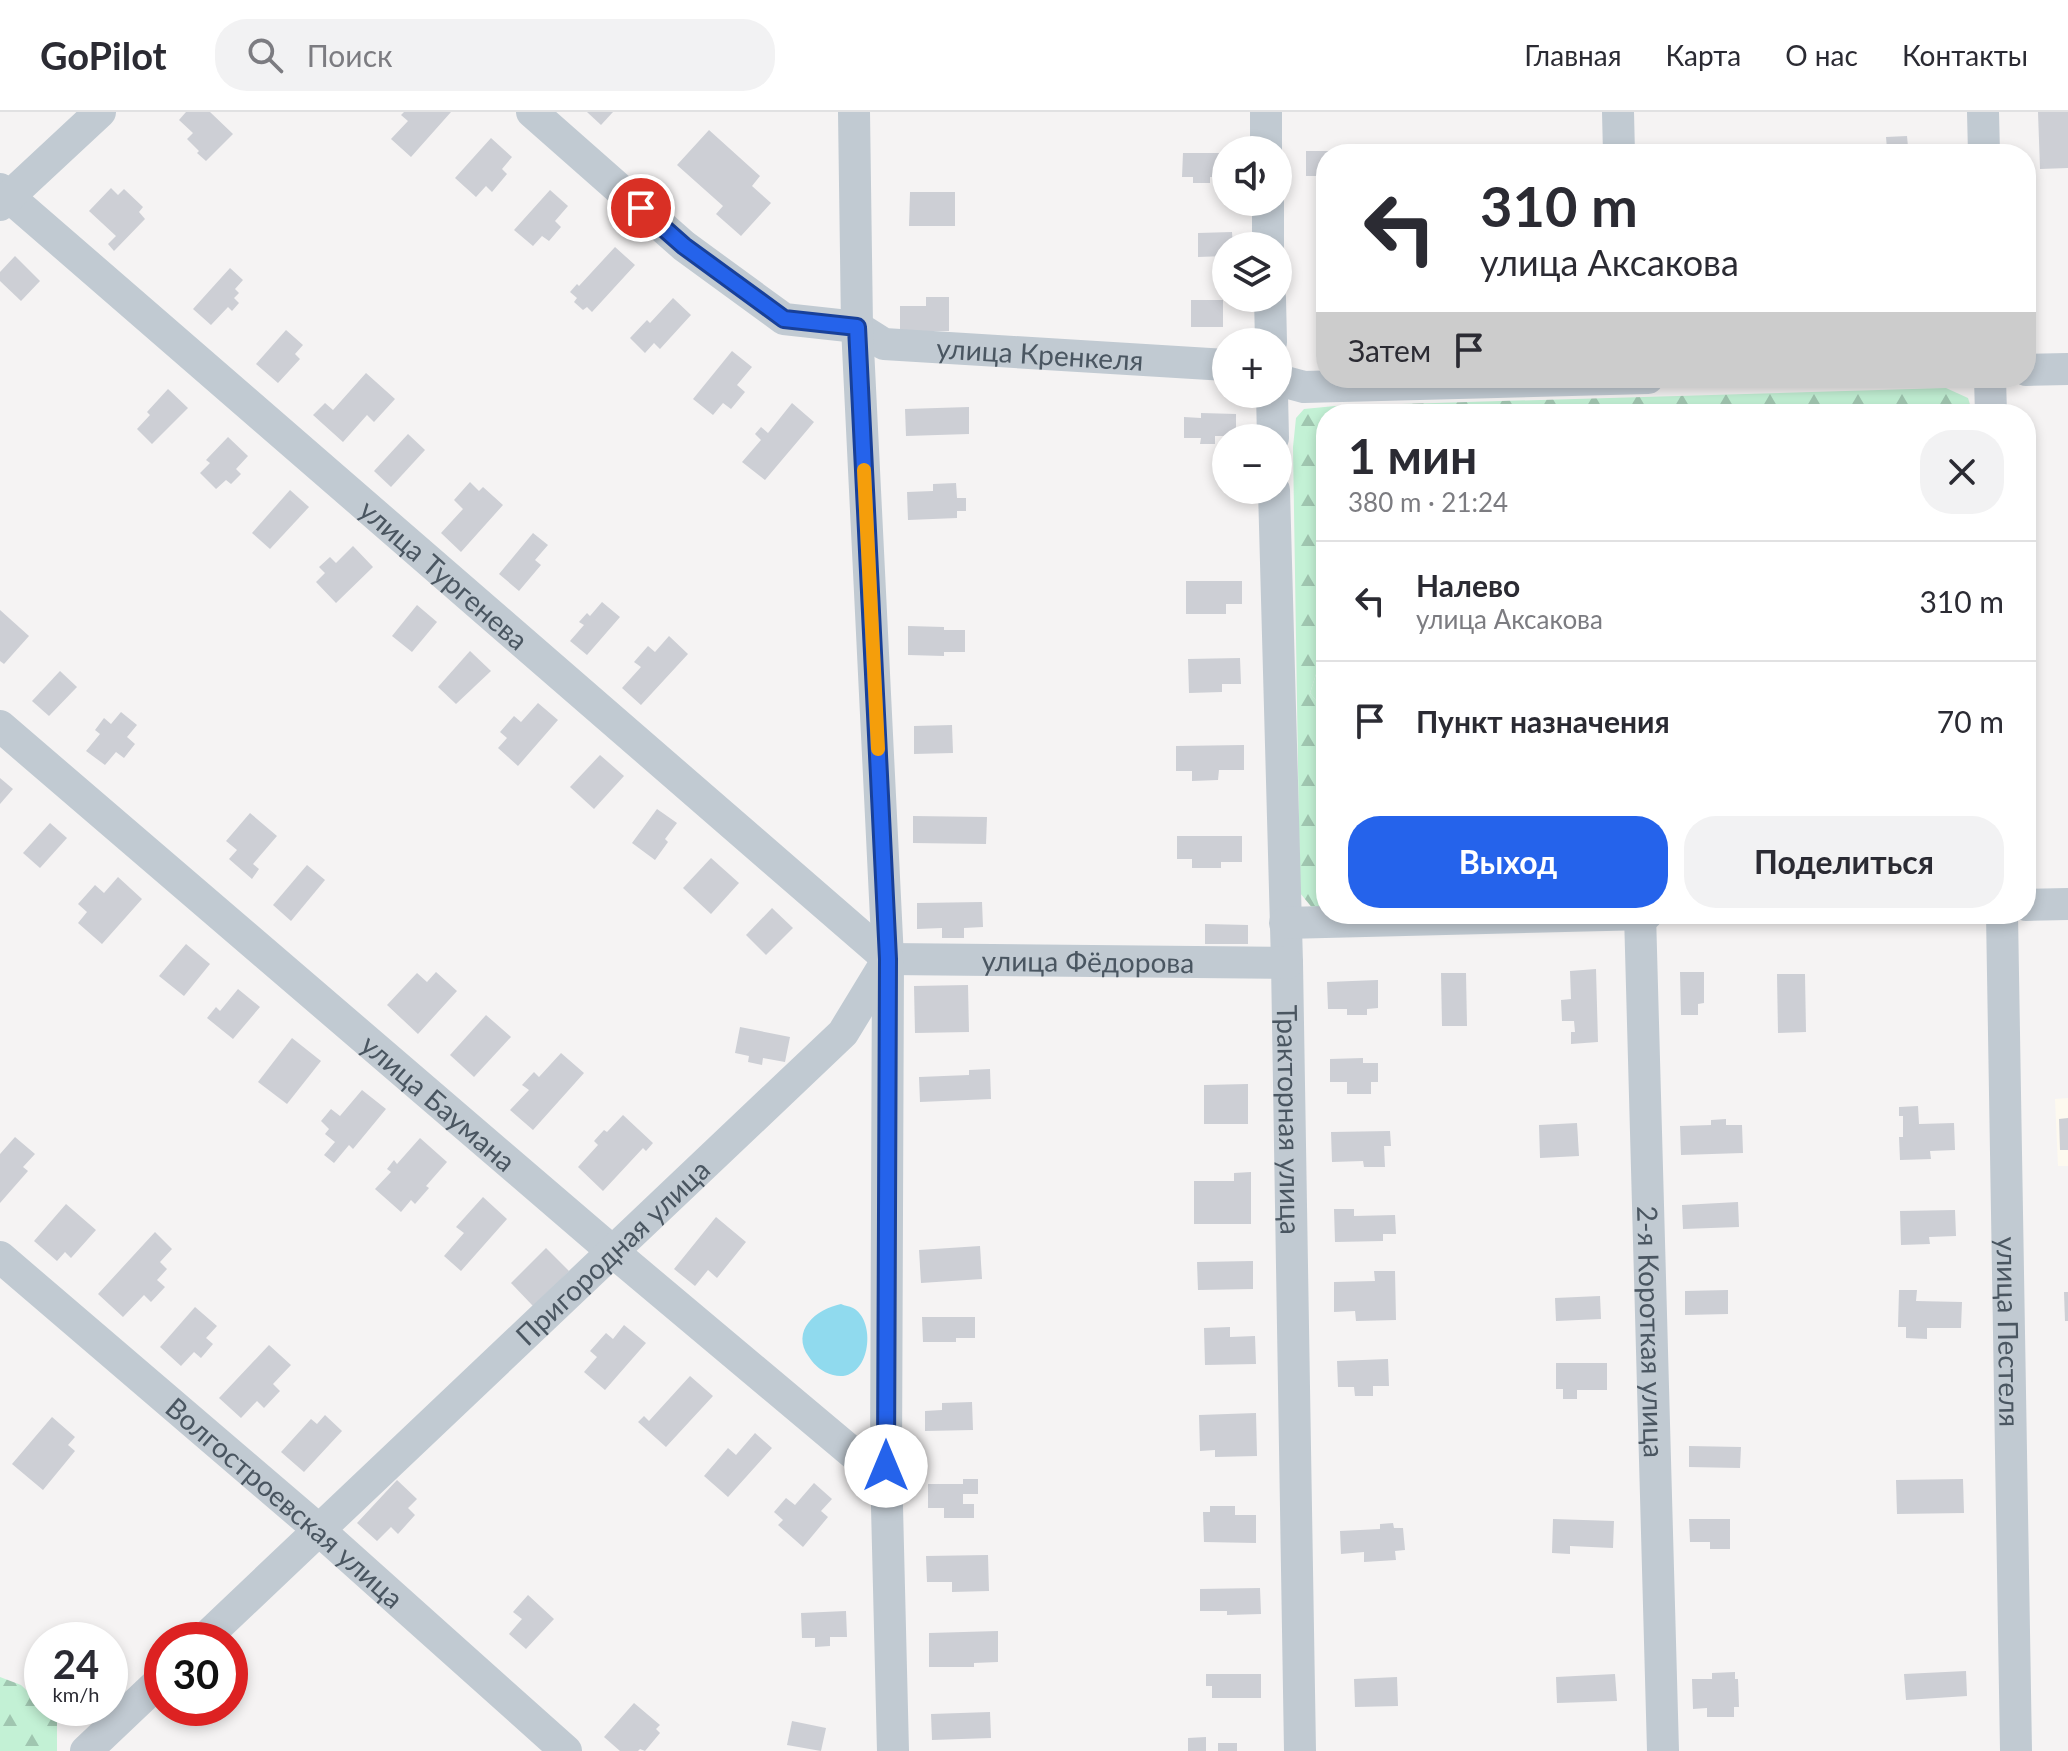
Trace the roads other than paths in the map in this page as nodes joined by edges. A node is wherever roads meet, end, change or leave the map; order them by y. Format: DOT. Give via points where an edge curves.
graph roads {
  1 [pos="100,112"];
  2 [pos="532,112"];
  3 [pos="854,112"];
  4 [pos="1266,112"];
  5 [pos="1618,112"];
  6 [pos="1983,112"];
  7 [pos="1266,136"];
  8 [pos="1619,144"];
  9 [pos="1984,144"];
  10 [pos="3,197"];
  11 [pos="857,327"];
  12 [pos="1212,364"];
  13 [pos="2068,369"];
  14 [pos="2036,370"];
  15 [pos="1292,384"];
  16 [pos="1316,387"];
  17 [pos="1274,504"];
  18 [pos="0,726"];
  19 [pos="2068,904"];
  20 [pos="2036,905"];
  21 [pos="1316,922"];
  22 [pos="1285,923"];
  23 [pos="1640,924"];
  24 [pos="2002,924"];
  25 [pos="888,959"];
  26 [pos="1287,963"];
  27 [pos="612,1251"];
  28 [pos="0,1257"];
  29 [pos="886,1466"];
  30 [pos="319,1530"];
  31 [pos="222,1622"];
  32 [pos="144,1696"];
  33 [pos="86,1751"];
  34 [pos="566,1751"];
  35 [pos="893,1751"];
  36 [pos="1300,1751"];
  37 [pos="1663,1751"];
  38 [pos="2016,1751"];
  1 -- 10 [label="street"];
  2 -- 11 [label="street" via="684,246 784,319"];
  3 -- 11 [label="street"];
  4 -- 7 [label="street"];
  5 -- 8 [label="street"];
  6 -- 9 [label="street"];
  10 -- 25 [label="street, улица Тургенева"];
  11 -- 12 [label="street, улица Кренкеля" via="884,344"];
  11 -- 25 [label="street"];
  13 -- 14 [label="street"];
  15 -- 16 [label="street"];
  17 -- 22 [label="street, Тракторная улица"];
  18 -- 27 [label="street, улица Баумана"];
  19 -- 20 [label="street"];
  21 -- 22 [label="street"];
  22 -- 26 [label="street, Тракторная улица"];
  23 -- 37 [label="street, 2-я Короткая улица"];
  24 -- 38 [label="street, улица Пестеля"];
  25 -- 26 [label="street, улица Фёдорова"];
  25 -- 27 [label="street, Пригородная улица" via="843,1033"];
  25 -- 29 [label="street"];
  26 -- 36 [label="street, Тракторная улица"];
  27 -- 29 [label="street, улица Баумана" via="867,1465"];
  27 -- 30 [label="street, Пригородная улица"];
  28 -- 30 [label="street, Волгостроевская улица"];
  29 -- 35 [label="street"];
  30 -- 31 [label="street, Пригородная улица"];
  30 -- 34 [label="street, Волгостроевская улица"];
  32 -- 33 [label="street"];
}
